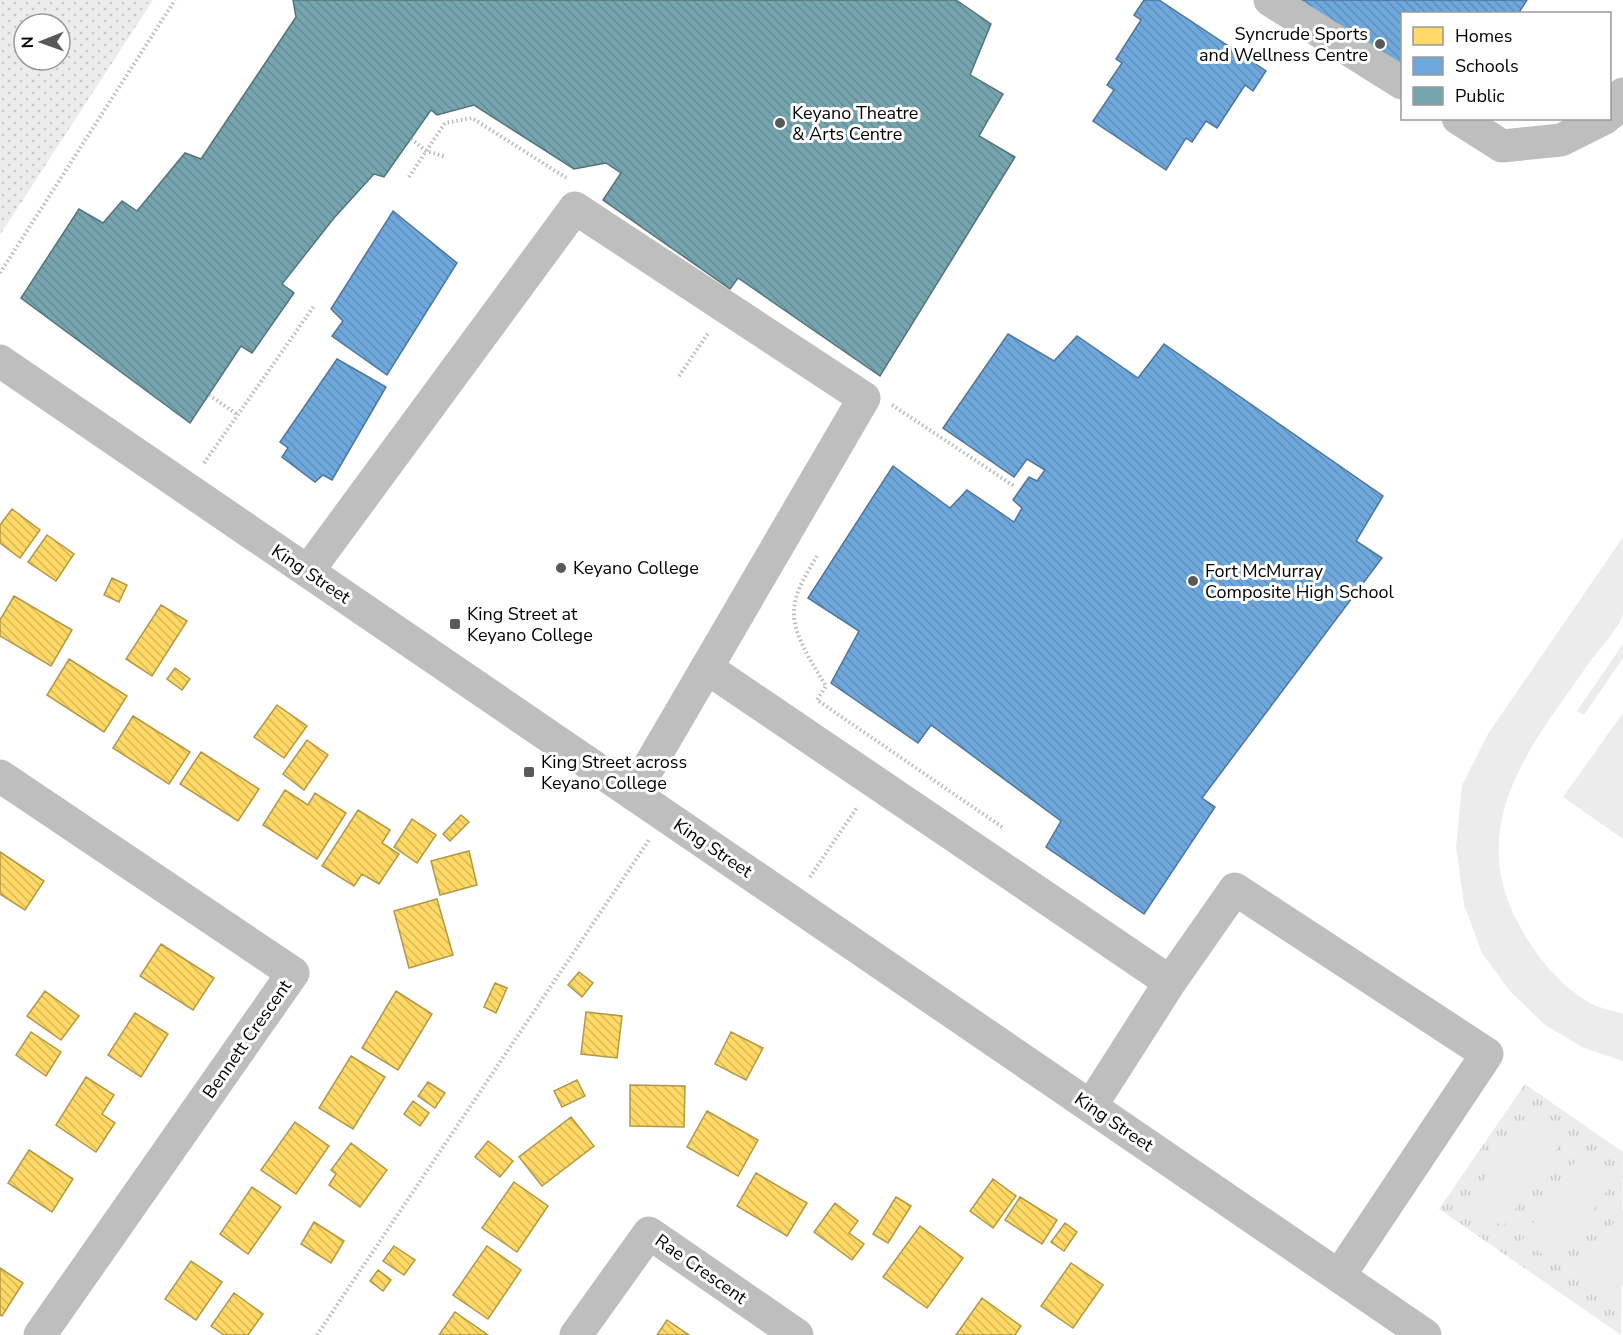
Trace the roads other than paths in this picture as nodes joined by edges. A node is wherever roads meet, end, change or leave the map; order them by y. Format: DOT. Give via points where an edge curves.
graph roads {
  1 [pos="1270,0"];
  2 [pos="1401,82"];
  3 [pos="1623,94"];
  4 [pos="1611,112"];
  5 [pos="1461,120"];
  6 [pos="1603,120"];
  7 [pos="1609,120"];
  8 [pos="1623,134"];
  9 [pos="0,361"];
  10 [pos="308,571"];
  11 [pos="706,668"];
  12 [pos="0,776"];
  13 [pos="633,794"];
  14 [pos="1170,982"];
  15 [pos="1091,1106"];
  16 [pos="1339,1276"];
  17 [pos="40,1335"];
  18 [pos="576,1335"];
  19 [pos="797,1335"];
  20 [pos="1425,1335"];
  1 -- 2 [label="street"];
  3 -- 4 [label="street"];
  5 -- 6 [label="street" via="1502,146 1561,140"];
  7 -- 8 [label="street"];
  9 -- 10 [label="street, King Street"];
  10 -- 11 [label="street" via="574,208 864,398"];
  10 -- 13 [label="street, King Street"];
  11 -- 13 [label="street"];
  11 -- 14 [label="street"];
  12 -- 17 [label="street, Bennett Crescent" via="293,973"];
  13 -- 15 [label="street, King Street"];
  14 -- 15 [label="street"];
  14 -- 16 [label="street" via="1234,889 1487,1054"];
  15 -- 16 [label="street, King Street"];
  16 -- 20 [label="street, King Street"];
  18 -- 19 [label="street, Rae Crescent" via="649,1233"];
}
